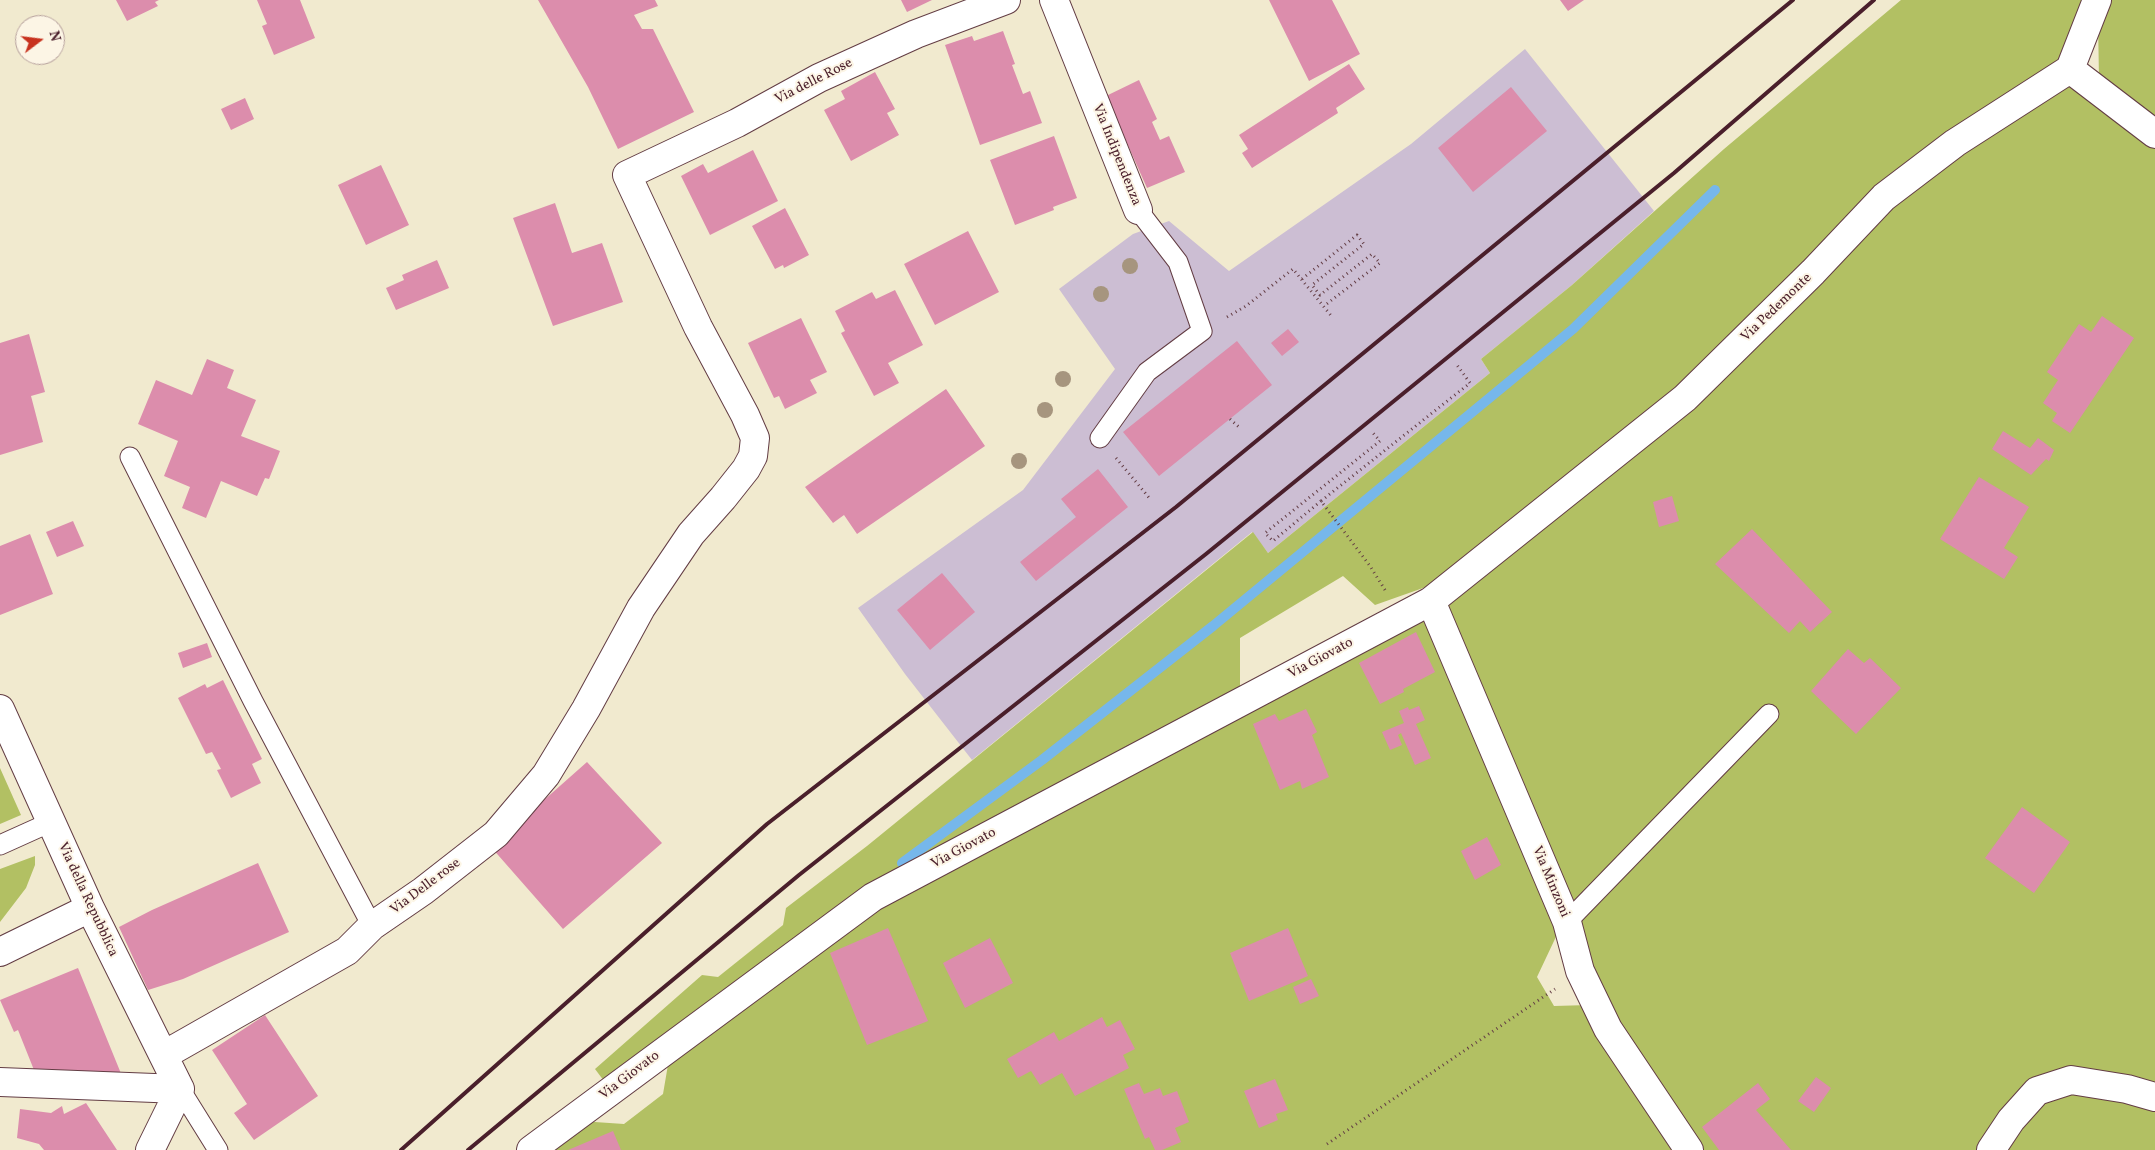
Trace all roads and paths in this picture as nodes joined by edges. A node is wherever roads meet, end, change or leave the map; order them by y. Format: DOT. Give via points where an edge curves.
graph roads {
  1 [pos="1006,0"];
  2 [pos="1054,0"];
  3 [pos="2097,0"];
  4 [pos="2070,69"];
  5 [pos="2155,134"];
  6 [pos="627,175"];
  7 [pos="1138,210"];
  8 [pos="1302,279"];
  9 [pos="1324,306"];
  10 [pos="1333,318"];
  11 [pos="1202,331"];
  12 [pos="1457,365"];
  13 [pos="1230,419"];
  14 [pos="1240,428"];
  15 [pos="1374,433"];
  16 [pos="1100,438"];
  17 [pos="130,457"];
  18 [pos="1150,500"];
  19 [pos="1321,502"];
  20 [pos="1431,601"];
  21 [pos="1384,626"];
  22 [pos="0,709"];
  23 [pos="1769,714"];
  24 [pos="51,822"];
  25 [pos="0,845"];
  26 [pos="90,908"];
  27 [pos="1567,922"];
  28 [pos="372,926"];
  29 [pos="0,952"];
  30 [pos="1580,971"];
  31 [pos="164,1055"];
  32 [pos="0,1082"];
  33 [pos="180,1089"];
  34 [pos="2155,1097"];
  35 [pos="1328,1144"];
  36 [pos="150,1150"];
  37 [pos="218,1150"];
  38 [pos="531,1150"];
  39 [pos="1688,1150"];
  40 [pos="1991,1150"];
  1 -- 6 [label="street, Via delle Rose" via="916,34 819,78 737,123"];
  2 -- 7 [label="street, Via Indipendenza"];
  3 -- 4 [label="street"];
  4 -- 5 [label="street"];
  4 -- 20 [label="street, Via Pedemonte" via="1955,144 1884,197 1814,272 1685,398"];
  6 -- 28 [label="street, Via Delle rose" via="698,327 755,438 753,456 724,498 691,534 641,608 546,775 496,834"];
  7 -- 11 [label="lane, Via Indipendenza" via="1178,262"];
  8 -- 9 [label="path"];
  8 -- 9 [label="path" via="1357,235 1364,244 1312,284 1320,295 1372,254 1380,263"];
  8 -- 11 [label="path" via="1293,269 1246,306"];
  9 -- 10 [label="path"];
  11 -- 16 [label="lane" via="1147,372"];
  12 -- 19 [label="path" via="1470,382"];
  13 -- 14 [label="path"];
  15 -- 19 [label="path" via="1380,441 1266,533 1272,541"];
  16 -- 18 [label="path"];
  17 -- 28 [label="lane" via="253,701"];
  19 -- 21 [label="path" via="1385,589"];
  20 -- 21 [label="street, Via Giovato"];
  20 -- 27 [label="street, Via Minzoni"];
  21 -- 38 [label="street, Via Giovato" via="873,897"];
  22 -- 24 [label="street, Via della Repubblica"];
  23 -- 27 [label="lane"];
  24 -- 25 [label="lane"];
  24 -- 26 [label="street, Via della Repubblica"];
  26 -- 29 [label="street"];
  26 -- 31 [label="street, Via della Repubblica"];
  27 -- 30 [label="street, Via Minzoni"];
  28 -- 31 [label="street, Via Delle rose" via="347,951"];
  30 -- 35 [label="path"];
  30 -- 39 [label="street, Via Minzoni" via="1608,1029"];
  31 -- 33 [label="street, Via della Repubblica"];
  32 -- 33 [label="street"];
  33 -- 36 [label="street"];
  33 -- 37 [label="lane"];
  34 -- 40 [label="street" via="2071,1080 2037,1091 2011,1120"];
}
